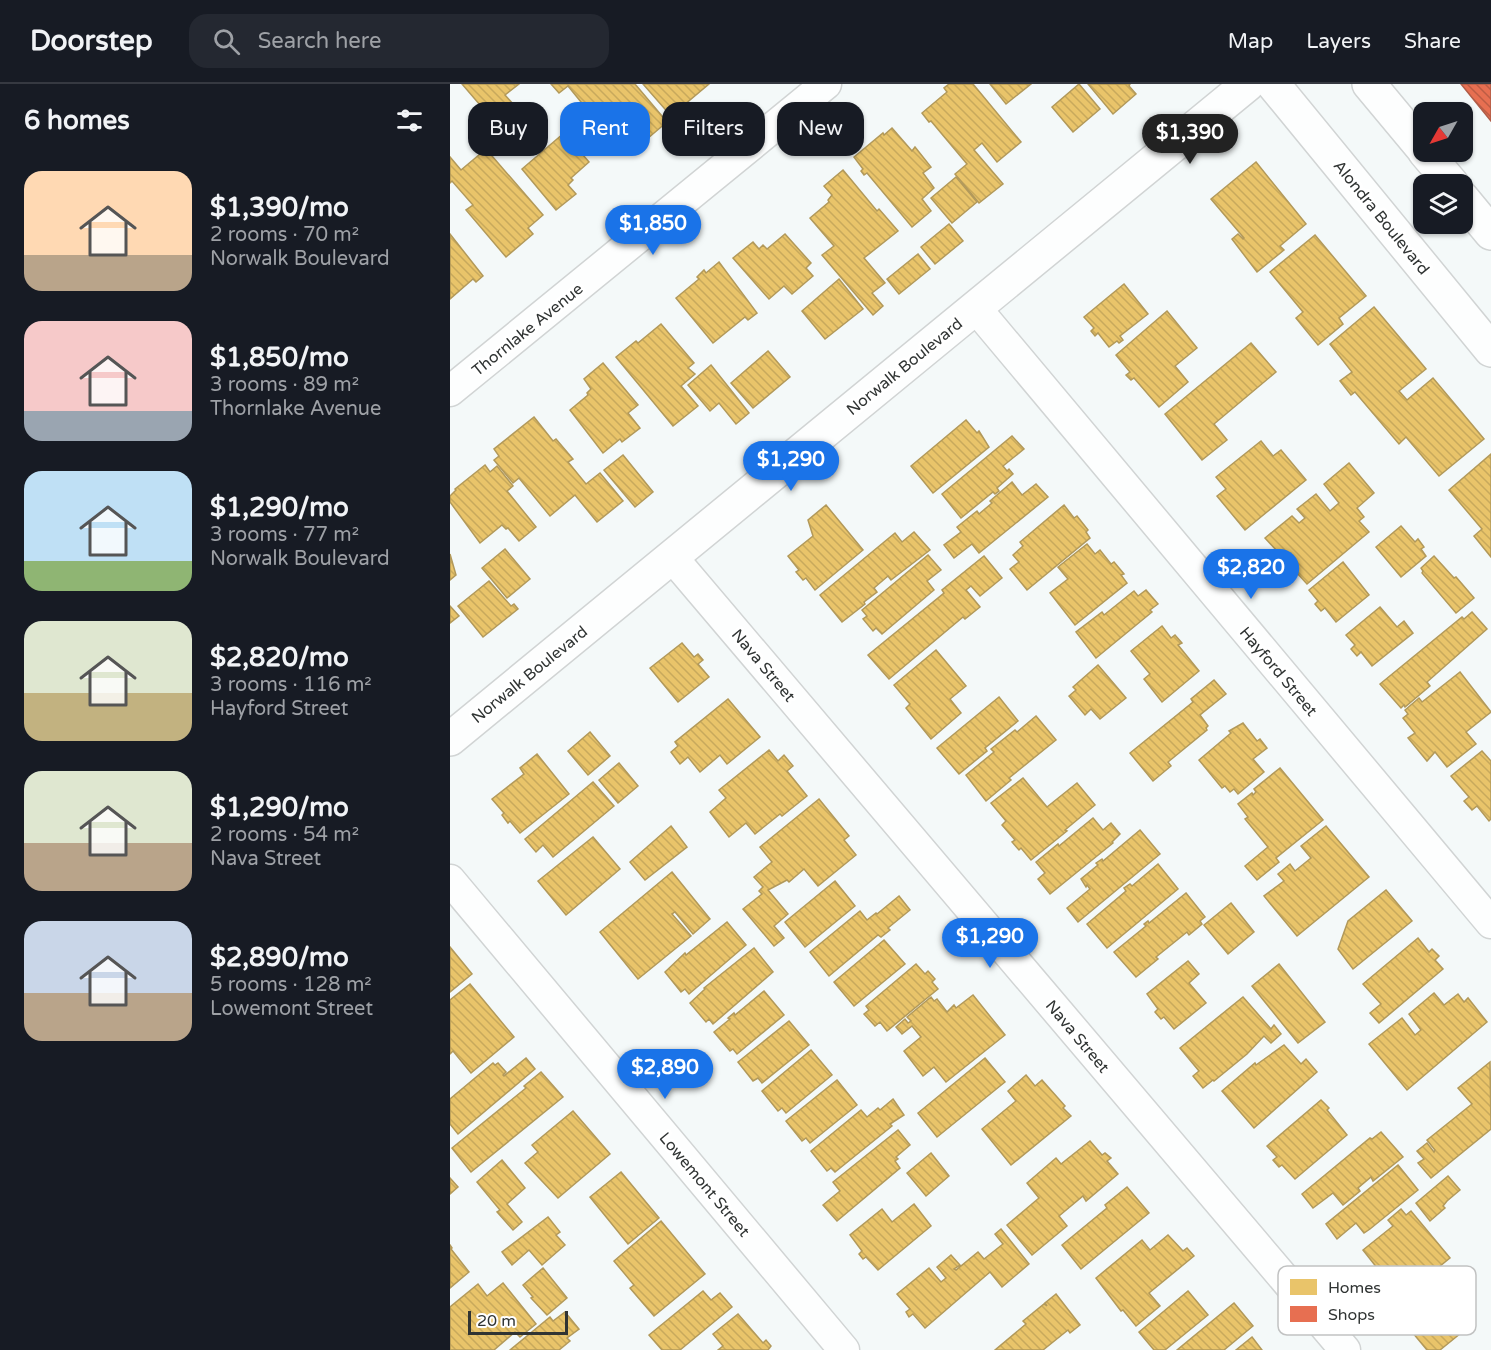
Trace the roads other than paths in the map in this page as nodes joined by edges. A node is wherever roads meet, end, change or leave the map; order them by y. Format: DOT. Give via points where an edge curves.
graph roads {
  1 [pos="826,84"];
  2 [pos="1248,84"];
  3 [pos="1273,84"];
  4 [pos="1369,84"];
  5 [pos="1413,138"];
  6 [pos="1433,162"];
  7 [pos="1444,174"];
  8 [pos="1473,211"];
  9 [pos="1491,233"];
  10 [pos="975,307"];
  11 [pos="1491,350"];
  12 [pos="450,392"];
  13 [pos="672,557"];
  14 [pos="450,739"];
  15 [pos="450,880"];
  16 [pos="1491,923"];
  17 [pos="1278,1271"];
  18 [pos="1332,1335"];
  19 [pos="844,1350"];
  20 [pos="1345,1350"];
  1 -- 12 [label="street, Thornlake Avenue"];
  2 -- 10 [label="street, Norwalk Boulevard"];
  3 -- 11 [label="street, Alondra Boulevard"];
  4 -- 5 [label="street"];
  6 -- 7 [label="street"];
  8 -- 9 [label="street"];
  10 -- 13 [label="street, Norwalk Boulevard"];
  10 -- 16 [label="street, Hayford Street"];
  13 -- 14 [label="street, Norwalk Boulevard"];
  13 -- 17 [label="street, Nava Street"];
  15 -- 19 [label="street, Lowemont Street"];
  18 -- 20 [label="street, Nava Street"];
}
